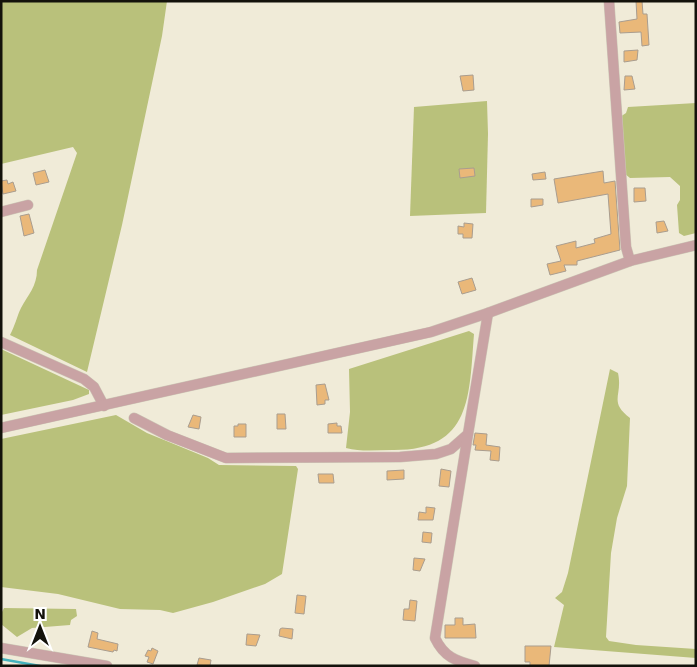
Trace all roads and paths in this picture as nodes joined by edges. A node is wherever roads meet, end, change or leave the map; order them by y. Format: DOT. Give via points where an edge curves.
graph roads {
  1 [pos="609,1"];
  2 [pos="28,205"];
  3 [pos="1,212"];
  4 [pos="696,245"];
  5 [pos="630,261"];
  6 [pos="488,313"];
  7 [pos="1,342"];
  8 [pos="104,406"];
  9 [pos="134,418"];
  10 [pos="1,428"];
  11 [pos="468,434"];
  12 [pos="1,648"];
  13 [pos="108,666"];
  14 [pos="475,666"];
  1 -- 5 [label="street" via="626,247"];
  2 -- 3 [label="street"];
  4 -- 5 [label="street"];
  5 -- 6 [label="street"];
  6 -- 8 [label="street" via="430,332"];
  6 -- 11 [label="street"];
  7 -- 8 [label="street" via="84,379 94,387"];
  8 -- 10 [label="street"];
  9 -- 11 [label="street" via="226,458 436,454 451,449"];
  11 -- 14 [label="street" via="435,638 447,656"];
  12 -- 13 [label="street"];
}
